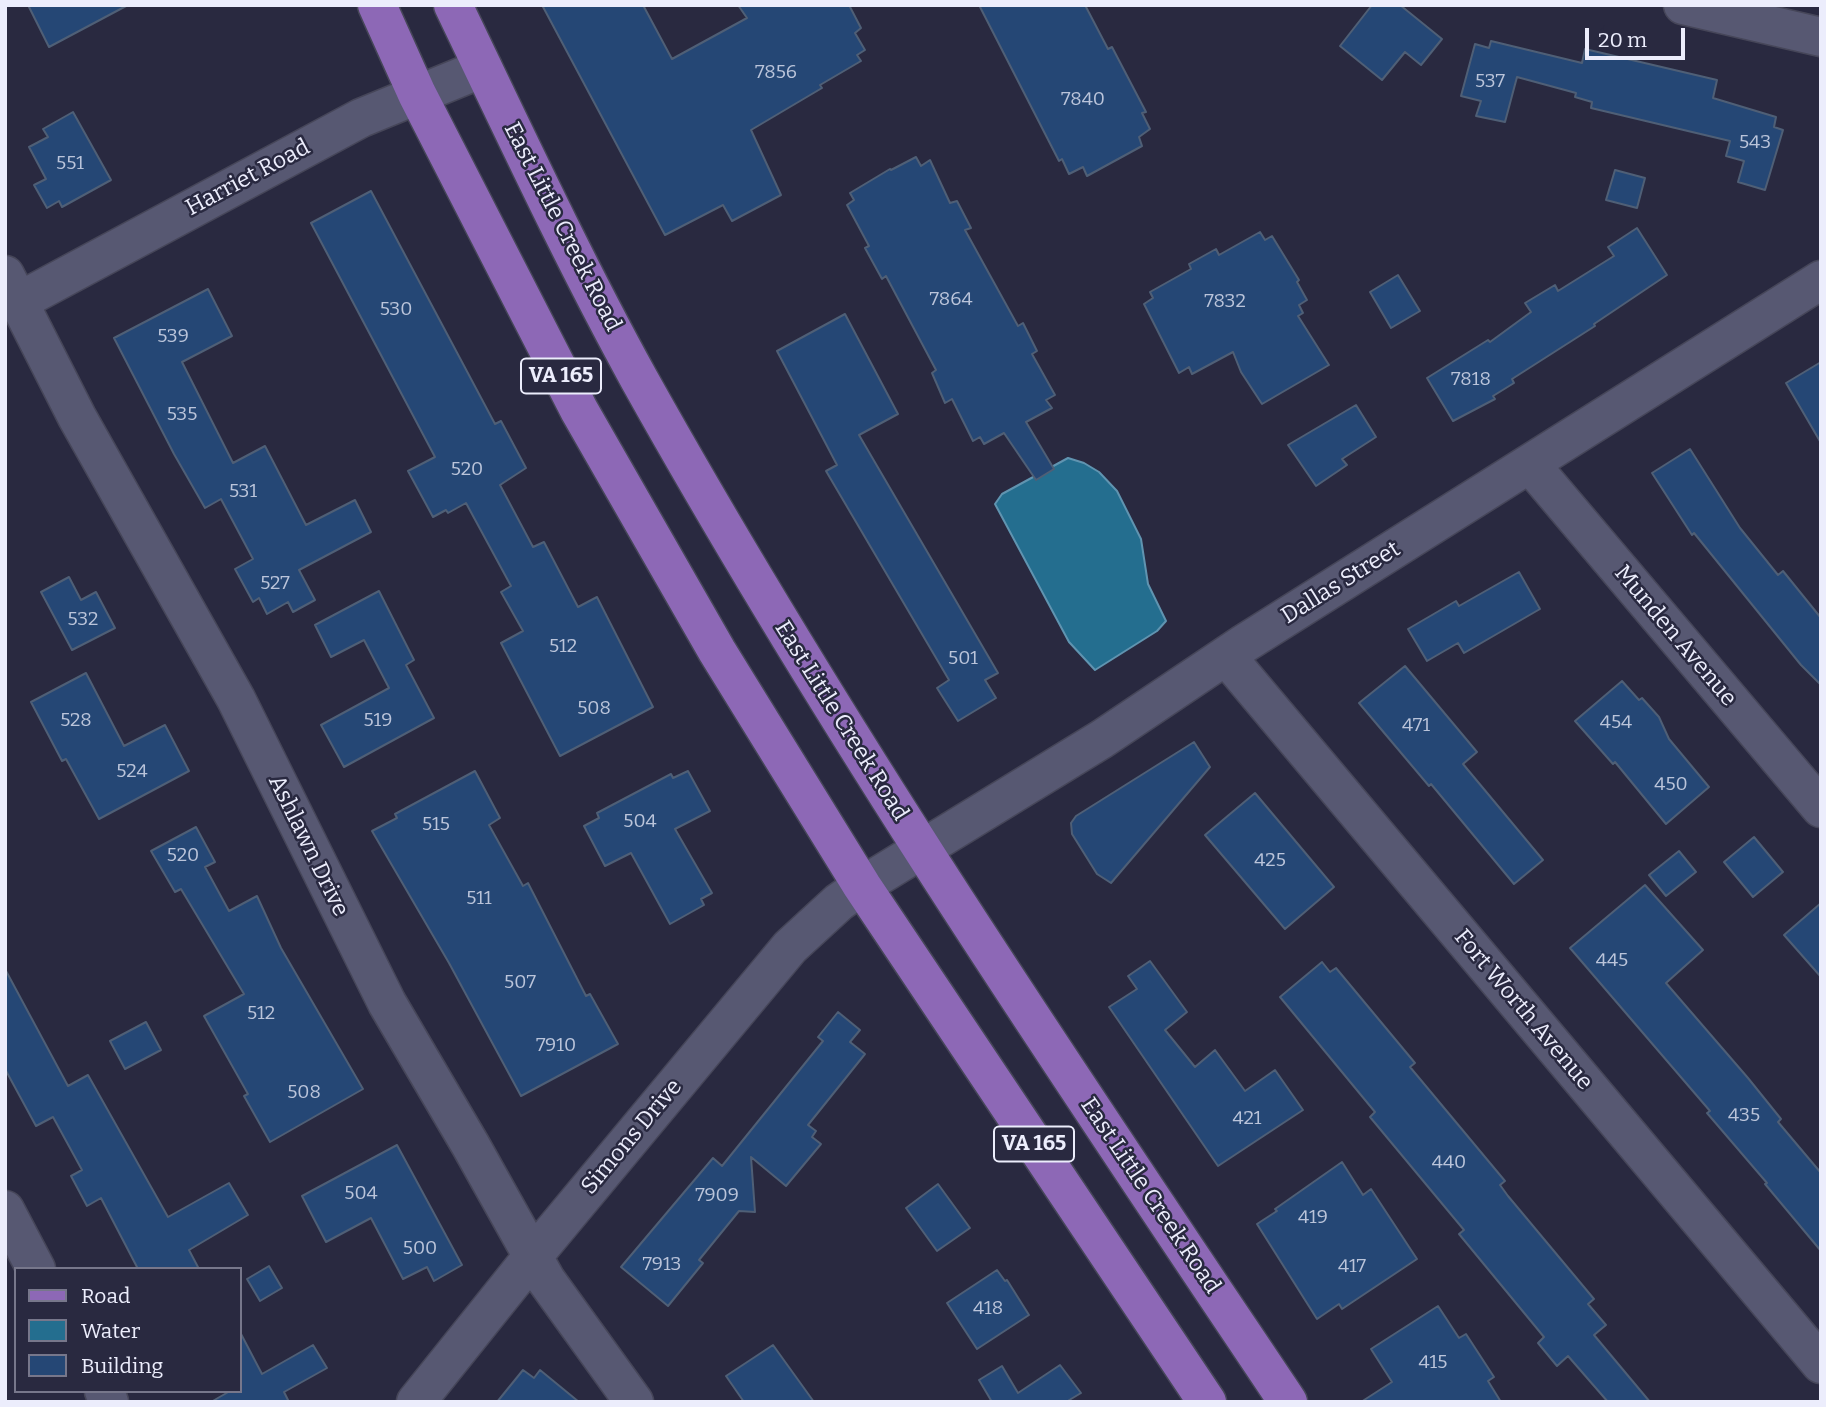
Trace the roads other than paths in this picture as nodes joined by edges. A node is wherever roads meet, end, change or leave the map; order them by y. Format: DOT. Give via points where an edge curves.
graph roads {
  1 [pos="377,5"];
  2 [pos="453,5"];
  3 [pos="1683,5"];
  4 [pos="1821,37"];
  5 [pos="483,68"];
  6 [pos="417,94"];
  7 [pos="1821,280"];
  8 [pos="12,288"];
  9 [pos="1530,464"];
  10 [pos="1226,656"];
  11 [pos="1821,807"];
  12 [pos="921,851"];
  13 [pos="862,886"];
  14 [pos="5,1210"];
  15 [pos="533,1256"];
  16 [pos="35,1267"];
  17 [pos="1821,1364"];
  18 [pos="416,1402"];
  19 [pos="634,1402"];
  20 [pos="1207,1402"];
  21 [pos="1288,1402"];
  1 -- 6 [label="main road, VA 165"];
  2 -- 5 [label="main road, East Little Creek Road / VA 165"];
  3 -- 4 [label="street"];
  5 -- 6 [label="street, Harriet Road"];
  5 -- 12 [label="main road, East Little Creek Road / VA 165" via="638,377"];
  6 -- 8 [label="street, Harriet Road"];
  6 -- 13 [label="main road, VA 165" via="579,410 717,651"];
  7 -- 9 [label="street, Dallas Street"];
  8 -- 15 [label="street, Ashlawn Drive" via="77,417 236,699 387,1003"];
  9 -- 10 [label="street, Dallas Street"];
  9 -- 11 [label="street, Munden Avenue"];
  10 -- 12 [label="street, Dallas Street"];
  10 -- 17 [label="street, Fort Worth Avenue"];
  12 -- 13 [label="street, Dallas Street"];
  12 -- 21 [label="main road, East Little Creek Road / VA 165"];
  13 -- 15 [label="street, Simons Drive" via="790,947"];
  13 -- 20 [label="main road, VA 165"];
  14 -- 16 [label="street"];
  15 -- 18 [label="street, Simons Drive"];
  15 -- 19 [label="street, Ashlawn Drive"];
}
